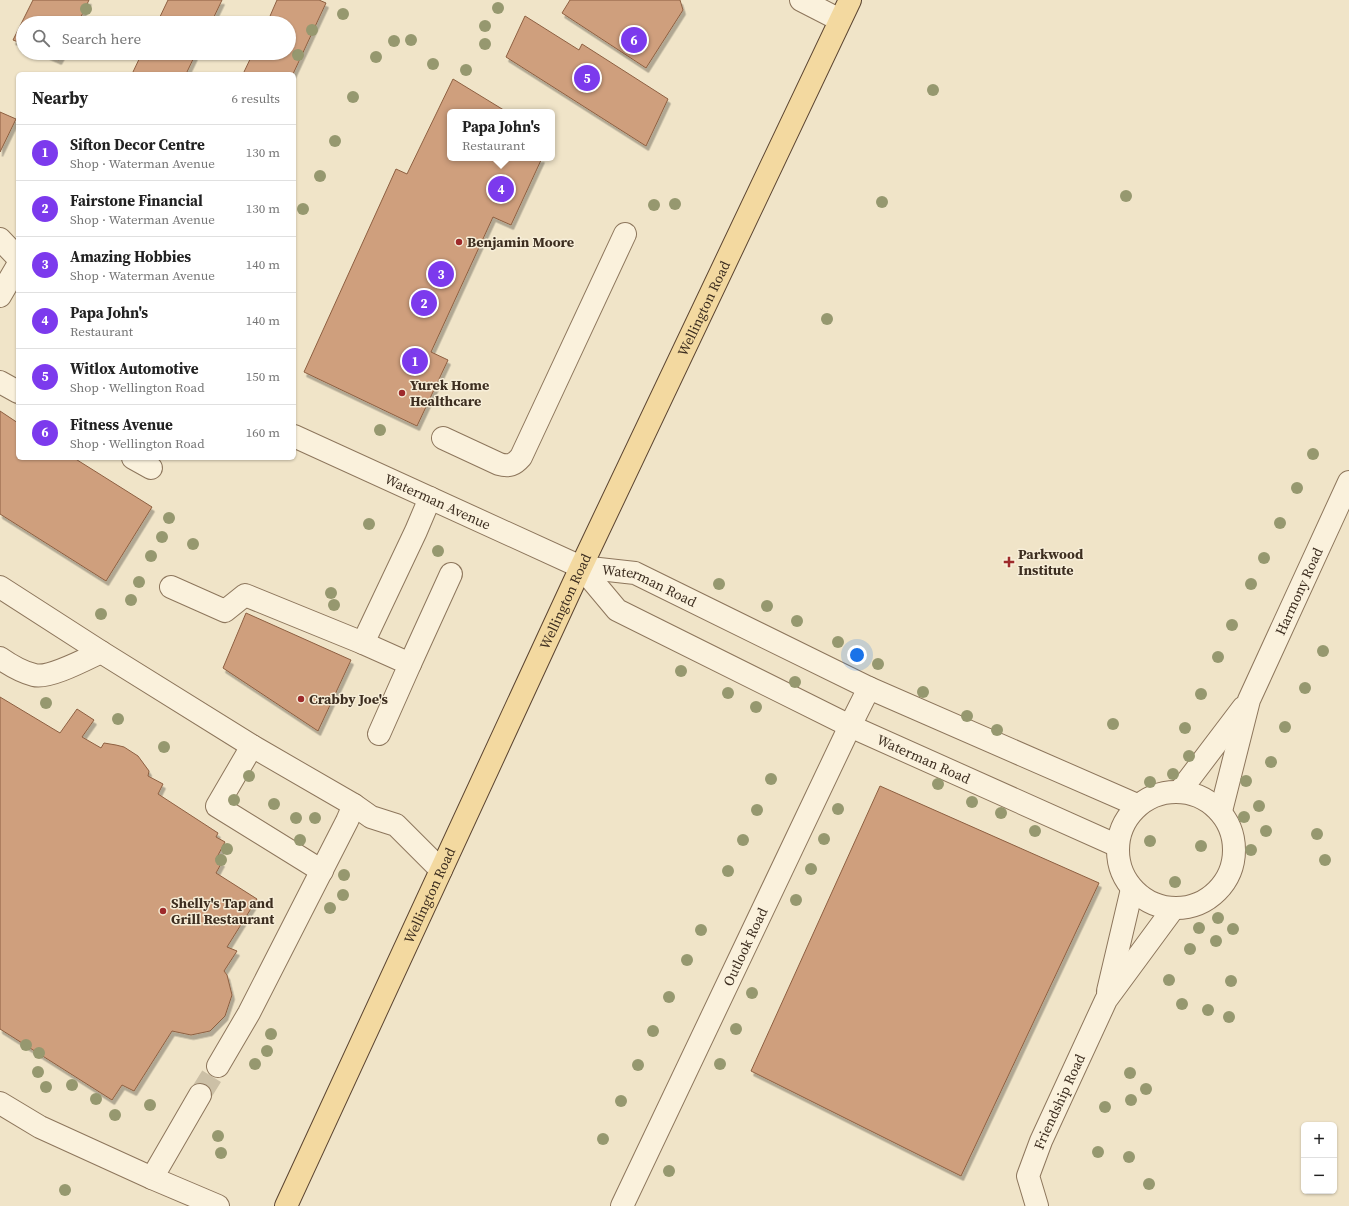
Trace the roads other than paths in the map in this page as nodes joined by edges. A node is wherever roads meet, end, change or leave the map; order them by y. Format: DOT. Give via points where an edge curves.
graph roads {
  1 [pos="801,0"];
  2 [pos="850,0"];
  3 [pos="840,20"];
  4 [pos="626,234"];
  5 [pos="0,239"];
  6 [pos="16,256"];
  7 [pos="16,268"];
  8 [pos="0,296"];
  9 [pos="0,382"];
  10 [pos="16,391"];
  11 [pos="296,437"];
  12 [pos="443,438"];
  13 [pos="1349,482"];
  14 [pos="430,498"];
  15 [pos="581,567"];
  16 [pos="451,574"];
  17 [pos="0,587"];
  18 [pos="171,587"];
  19 [pos="363,643"];
  20 [pos="101,652"];
  21 [pos="0,658"];
  22 [pos="410,664"];
  23 [pos="869,688"];
  24 [pos="1249,700"];
  25 [pos="850,726"];
  26 [pos="379,734"];
  27 [pos="252,746"];
  28 [pos="1180,791"];
  29 [pos="354,805"];
  30 [pos="1137,806"];
  31 [pos="1221,811"];
  32 [pos="1118,846"];
  33 [pos="441,870"];
  34 [pos="322,871"];
  35 [pos="1132,889"];
  36 [pos="1173,909"];
  37 [pos="1106,1000"];
  38 [pos="218,1066"];
  39 [pos="200,1095"];
  40 [pos="0,1103"];
  41 [pos="152,1178"];
  42 [pos="1035,1205"];
  43 [pos="218,1206"];
  44 [pos="286,1206"];
  45 [pos="622,1206"];
  1 -- 3 [label="street"];
  2 -- 3 [label="main road, Wellington Road"];
  3 -- 15 [label="main road, Wellington Road"];
  4 -- 12 [label="street" via="521,457 511,465 505,466"];
  5 -- 6 [label="street"];
  7 -- 8 [label="street"];
  9 -- 10 [label="street"];
  11 -- 14 [label="street, Waterman Avenue"];
  13 -- 24 [label="street, Harmony Road"];
  14 -- 15 [label="street, Waterman Avenue"];
  14 -- 19 [label="street"];
  15 -- 23 [label="street, Waterman Road" via="635,573"];
  15 -- 25 [label="street, Waterman Road" via="617,610"];
  15 -- 33 [label="main road, Wellington Road"];
  16 -- 22 [label="street"];
  17 -- 20 [label="street"];
  18 -- 19 [label="street" via="225,611 245,595"];
  19 -- 22 [label="street"];
  20 -- 21 [label="street" via="52,673 35,676"];
  20 -- 27 [label="street"];
  22 -- 26 [label="street"];
  23 -- 25 [label="street, Outlook Road"];
  23 -- 30 [label="street, Waterman Road"];
  24 -- 28 [label="street, Harmony Road"];
  24 -- 31 [label="street, Harmony Road"];
  25 -- 32 [label="street, Waterman Road"];
  25 -- 45 [label="street, Outlook Road"];
  27 -- 29 [label="street"];
  27 -- 34 [label="street" via="217,806"];
  28 -- 30 [label="street" via="1157,796"];
  28 -- 31 [label="street" via="1202,798"];
  29 -- 33 [label="street" via="371,817 396,825"];
  29 -- 34 [label="street"];
  30 -- 32 [label="street" via="1124,826"];
  31 -- 36 [label="street" via="1231,832 1235,854 1230,875 1216,894 1197,904"];
  32 -- 35 [label="street" via="1120,869"];
  33 -- 44 [label="main road, Wellington Road"];
  34 -- 38 [label="street" via="249,1013"];
  35 -- 36 [label="street"];
  35 -- 37 [label="street, Friendship Road"];
  36 -- 37 [label="street, Friendship Road"];
  37 -- 42 [label="street, Friendship Road" via="1041,1141 1028,1176"];
  39 -- 41 [label="street"];
  40 -- 41 [label="street" via="40,1127"];
  41 -- 43 [label="street"];
}
